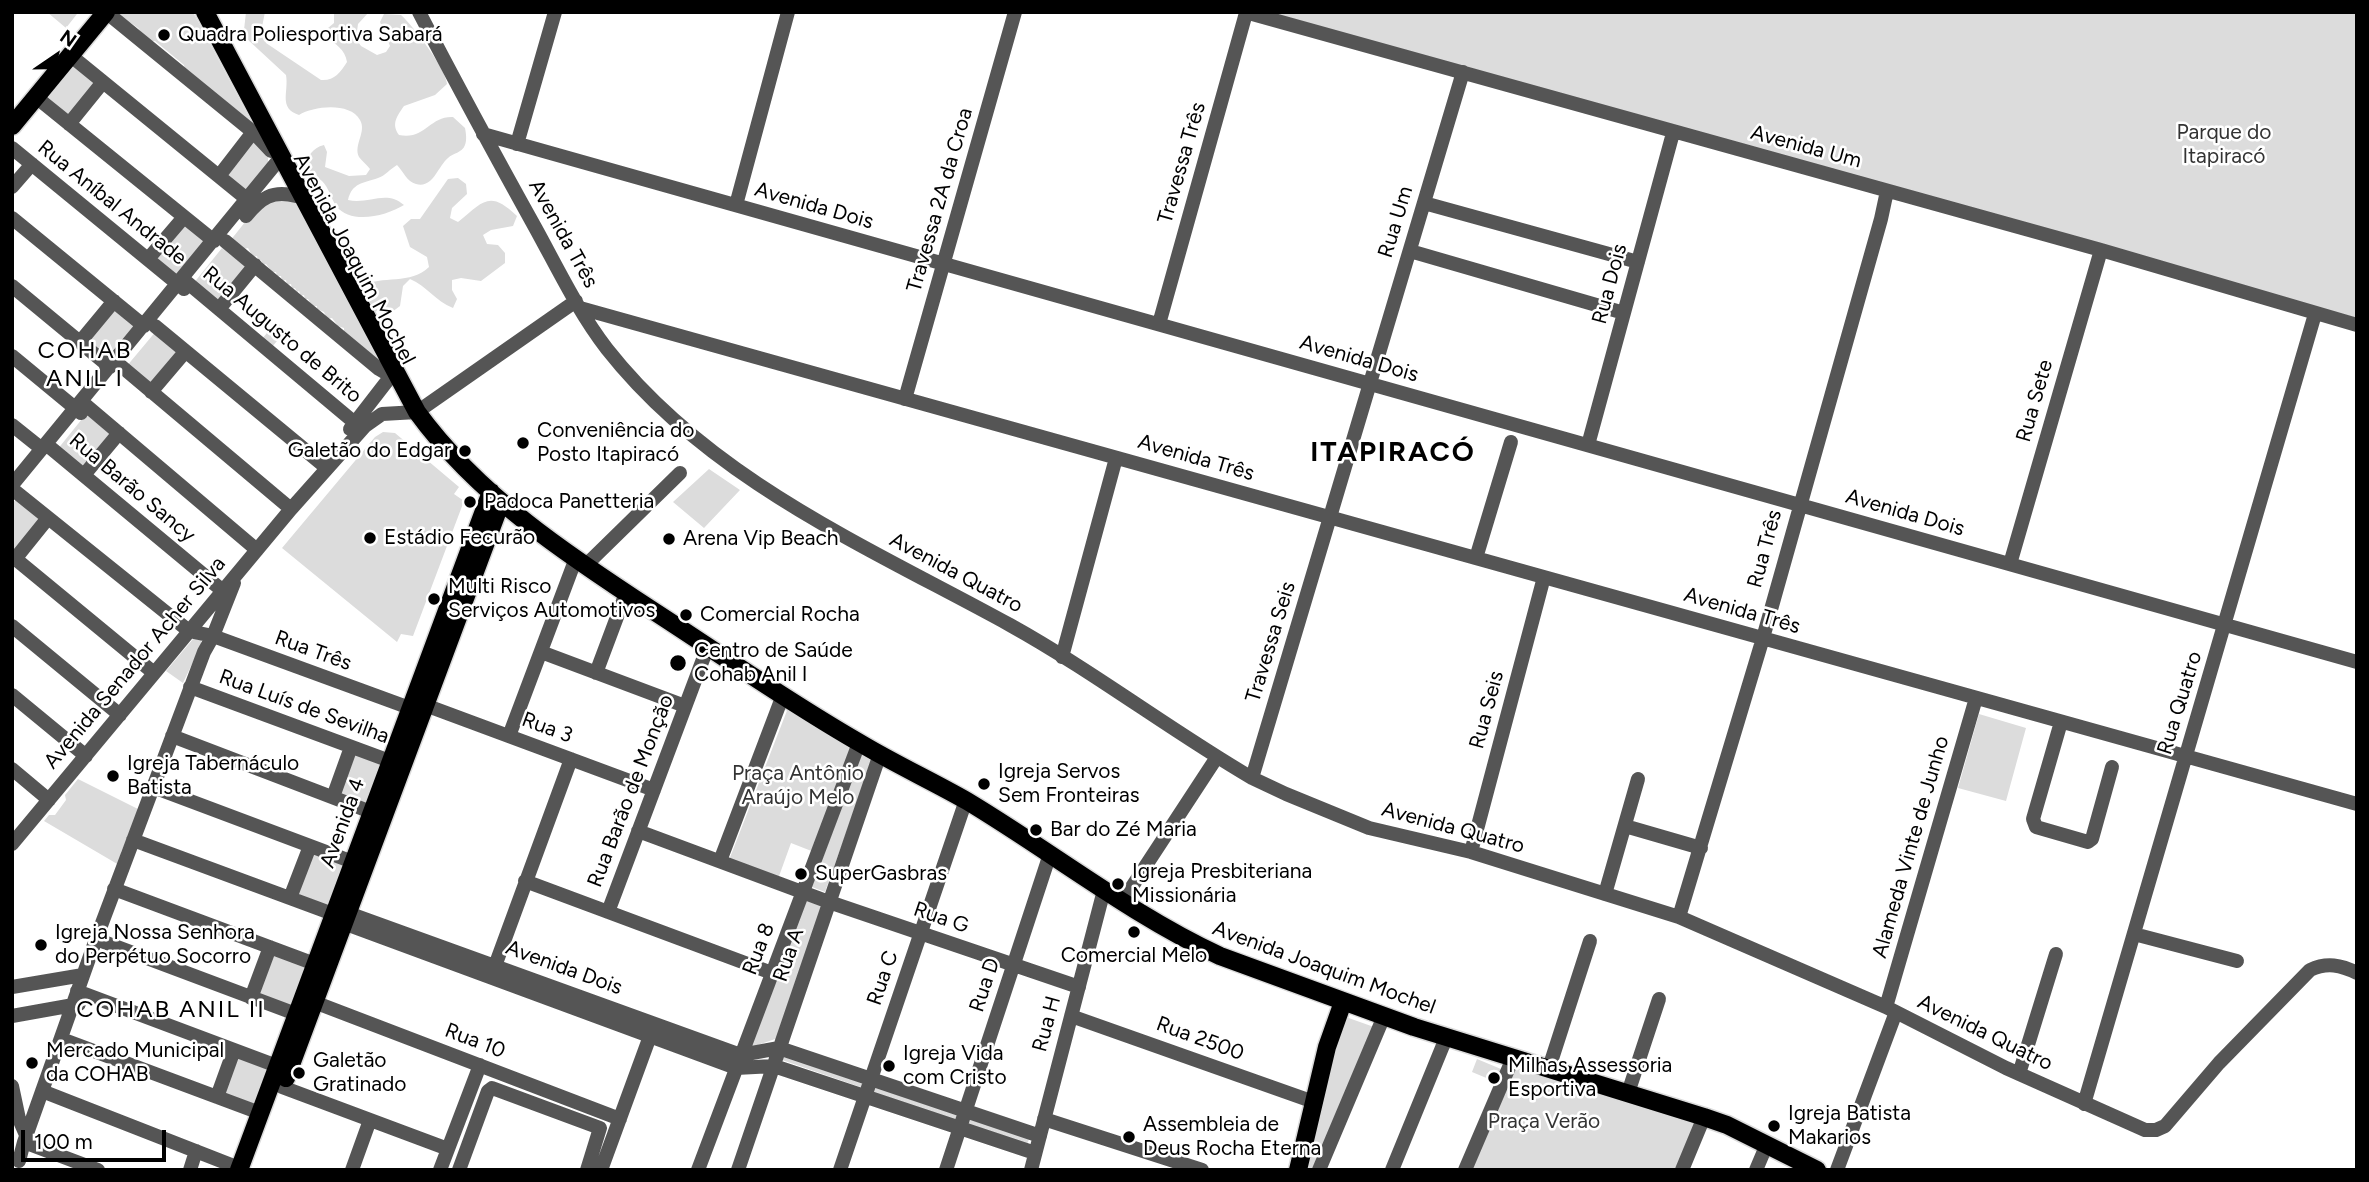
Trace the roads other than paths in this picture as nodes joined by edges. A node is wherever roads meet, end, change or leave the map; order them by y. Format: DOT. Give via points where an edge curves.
graph roads {
  1 [pos="90,12"];
  2 [pos="106,12"];
  3 [pos="197,12"];
  4 [pos="205,12"];
  5 [pos="419,12"];
  6 [pos="555,12"];
  7 [pos="788,12"];
  8 [pos="1015,12"];
  9 [pos="1245,12"];
  10 [pos="70,55"];
  11 [pos="1463,72"];
  12 [pos="103,82"];
  13 [pos="36,97"];
  14 [pos="12,107"];
  15 [pos="69,124"];
  16 [pos="12,126"];
  17 [pos="253,132"];
  18 [pos="1673,133"];
  19 [pos="483,134"];
  20 [pos="517,144"];
  21 [pos="12,148"];
  22 [pos="277,158"];
  23 [pos="32,164"];
  24 [pos="219,176"];
  25 [pos="12,187"];
  26 [pos="1886,191"];
  27 [pos="296,196"];
  28 [pos="248,200"];
  29 [pos="1424,203"];
  30 [pos="736,205"];
  31 [pos="184,217"];
  32 [pos="12,218"];
  33 [pos="220,241"];
  34 [pos="2101,250"];
  35 [pos="1410,251"];
  36 [pos="148,260"];
  37 [pos="1638,262"];
  38 [pos="944,264"];
  39 [pos="255,265"];
  40 [pos="184,284"];
  41 [pos="12,286"];
  42 [pos="114,301"];
  43 [pos="578,305"];
  44 [pos="219,310"];
  45 [pos="1624,313"];
  46 [pos="2315,314"];
  47 [pos="1159,324"];
  48 [pos="2357,325"];
  49 [pos="149,326"];
  50 [pos="80,342"];
  51 [pos="185,352"];
  52 [pos="12,356"];
  53 [pos="115,365"];
  54 [pos="394,375"];
  55 [pos="1370,384"];
  56 [pos="151,392"];
  57 [pos="905,399"];
  58 [pos="82,407"];
  59 [pos="414,412"];
  60 [pos="355,423"];
  61 [pos="12,425"];
  62 [pos="119,433"];
  63 [pos="1511,442"];
  64 [pos="1588,445"];
  65 [pos="47,447"];
  66 [pos="1116,458"];
  67 [pos="322,464"];
  68 [pos="680,473"];
  69 [pos="84,475"];
  70 [pos="13,492"];
  71 [pos="494,497"];
  72 [pos="1799,505"];
  73 [pos="291,509"];
  74 [pos="1330,517"];
  75 [pos="48,518"];
  76 [pos="257,550"];
  77 [pos="14,557"];
  78 [pos="1476,558"];
  79 [pos="581,562"];
  80 [pos="2010,564"];
  81 [pos="238,572"];
  82 [pos="1544,577"];
  83 [pos="223,591"];
  84 [pos="626,593"];
  85 [pos="2226,625"];
  86 [pos="12,626"];
  87 [pos="189,631"];
  88 [pos="213,636"];
  89 [pos="1763,638"];
  90 [pos="708,646"];
  91 [pos="541,652"];
  92 [pos="1062,657"];
  93 [pos="2357,662"];
  94 [pos="154,673"];
  95 [pos="596,673"];
  96 [pos="194,688"];
  97 [pos="12,695"];
  98 [pos="783,695"];
  99 [pos="1976,698"];
  100 [pos="685,706"];
  101 [pos="419,709"];
  102 [pos="120,715"];
  103 [pos="2060,722"];
  104 [pos="509,736"];
  105 [pos="176,737"];
  106 [pos="859,743"];
  107 [pos="351,747"];
  108 [pos="880,754"];
  109 [pos="86,756"];
  110 [pos="1217,757"];
  111 [pos="2185,757"];
  112 [pos="571,759"];
  113 [pos="396,763"];
  114 [pos="2112,767"];
  115 [pos="12,769"];
  116 [pos="1252,778"];
  117 [pos="1639,779"];
  118 [pos="157,788"];
  119 [pos="654,790"];
  120 [pos="332,797"];
  121 [pos="49,800"];
  122 [pos="966,800"];
  123 [pos="2357,804"];
  124 [pos="371,811"];
  125 [pos="1625,826"];
  126 [pos="638,831"];
  127 [pos="137,841"];
  128 [pos="12,844"];
  129 [pos="310,846"];
  130 [pos="1701,848"];
  131 [pos="1471,852"];
  132 [pos="1050,854"];
  133 [pos="720,861"];
  134 [pos="353,862"];
  135 [pos="525,881"];
  136 [pos="118,890"];
  137 [pos="1104,890"];
  138 [pos="803,891"];
  139 [pos="1605,894"];
  140 [pos="290,898"];
  141 [pos="830,902"];
  142 [pos="1122,902"];
  143 [pos="608,912"];
  144 [pos="338,915"];
  145 [pos="1679,918"];
  146 [pos="921,933"];
  147 [pos="2134,934"];
  148 [pos="99,941"];
  149 [pos="1590,941"];
  150 [pos="270,947"];
  151 [pos="2056,954"];
  152 [pos="2237,961"];
  153 [pos="315,964"];
  154 [pos="1014,965"];
  155 [pos="495,966"];
  156 [pos="2356,968"];
  157 [pos="772,973"];
  158 [pos="83,975"];
  159 [pos="12,987"];
  160 [pos="1079,987"];
  161 [pos="251,998"];
  162 [pos="78,999"];
  163 [pos="1335,999"];
  164 [pos="1659,999"];
  165 [pos="314,1002"];
  166 [pos="1891,1010"];
  167 [pos="296,1014"];
  168 [pos="12,1016"];
  169 [pos="1071,1016"];
  170 [pos="1384,1016"];
  171 [pos="653,1030"];
  172 [pos="1446,1038"];
  173 [pos="293,1040"];
  174 [pos="67,1041"];
  175 [pos="779,1048"];
  176 [pos="234,1049"];
  177 [pos="1513,1058"];
  178 [pos="739,1061"];
  179 [pos="480,1065"];
  180 [pos="277,1066"];
  181 [pos="774,1066"];
  182 [pos="1549,1068"];
  183 [pos="2019,1074"];
  184 [pos="871,1079"];
  185 [pos="12,1086"];
  186 [pos="282,1087"];
  187 [pos="45,1092"];
  188 [pos="1628,1093"];
  189 [pos="865,1096"];
  190 [pos="217,1097"];
  191 [pos="1314,1102"];
  192 [pos="2084,1104"];
  193 [pos="965,1111"];
  194 [pos="260,1113"];
  195 [pos="1704,1117"];
  196 [pos="620,1119"];
  197 [pos="1044,1119"];
  198 [pos="370,1120"];
  199 [pos="960,1128"];
  200 [pos="1040,1136"];
  201 [pos="27,1139"];
  202 [pos="256,1140"];
  203 [pos="1767,1144"];
  204 [pos="448,1149"];
  205 [pos="197,1151"];
  206 [pos="1035,1153"];
  207 [pos="18,1166"];
  208 [pos="243,1169"];
  209 [pos="98,1170"];
  210 [pos="190,1170"];
  211 [pos="352,1170"];
  212 [pos="440,1170"];
  213 [pos="459,1170"];
  214 [pos="587,1170"];
  215 [pos="601,1170"];
  216 [pos="698,1170"];
  217 [pos="737,1170"];
  218 [pos="840,1170"];
  219 [pos="946,1170"];
  220 [pos="1031,1170"];
  221 [pos="1202,1170"];
  222 [pos="1298,1170"];
  223 [pos="1319,1170"];
  224 [pos="1392,1170"];
  225 [pos="1465,1170"];
  226 [pos="1682,1170"];
  227 [pos="1756,1170"];
  228 [pos="1817,1170"];
  229 [pos="1838,1170"];
  1 -- 14 [label="main road"];
  2 -- 10 [label="main road"];
  2 -- 17 [label="street"];
  3 -- 22 [label="main road, Avenida Joaquim Mochel"];
  4 -- 22 [label="main road, Avenida Joaquim Mochel"];
  5 -- 19 [label="street"];
  6 -- 20 [label="street"];
  7 -- 30 [label="street"];
  8 -- 38 [label="street, Travessa 2A da Croa"];
  9 -- 11 [label="street, Avenida Um"];
  9 -- 47 [label="street, Travessa Três"];
  10 -- 12 [label="street"];
  10 -- 13 [label="main road"];
  11 -- 18 [label="street, Avenida Um"];
  11 -- 29 [label="street, Rua Um" via="1450,128"];
  12 -- 15 [label="street"];
  12 -- 24 [label="street"];
  13 -- 15 [label="street"];
  13 -- 16 [label="main road"];
  15 -- 31 [label="street"];
  17 -- 22 [label="street"];
  17 -- 24 [label="street"];
  18 -- 26 [label="street, Avenida Um"];
  18 -- 37 [label="street, Rua Dois"];
  19 -- 20 [label="street, Avenida Dois"];
  19 -- 43 [label="street, Avenida Três"];
  20 -- 30 [label="street, Avenida Dois"];
  21 -- 23 [label="street, Rua Aníbal Andrade"];
  22 -- 27 [label="main road, Avenida Joaquim Mochel"];
  22 -- 28 [label="street"];
  22 -- 54 [label="main road, Avenida Joaquim Mochel"];
  23 -- 25 [label="street"];
  23 -- 36 [label="street, Rua Aníbal Andrade"];
  24 -- 28 [label="street"];
  26 -- 34 [label="street, Avenida Um"];
  26 -- 72 [label="street, Rua Três"];
  27 -- 33 [label="street" via="277,193 262,199"];
  27 -- 54 [label="main road, Avenida Joaquim Mochel"];
  28 -- 33 [label="street"];
  29 -- 35 [label="street, Rua Um"];
  29 -- 37 [label="street"];
  30 -- 38 [label="street, Avenida Dois"];
  31 -- 33 [label="street"];
  31 -- 36 [label="street"];
  32 -- 42 [label="street"];
  33 -- 39 [label="street"];
  33 -- 40 [label="street"];
  34 -- 46 [label="street, Avenida Um"];
  34 -- 80 [label="street, Rua Sete"];
  35 -- 45 [label="street"];
  35 -- 55 [label="street, Rua Um"];
  36 -- 40 [label="street, Rua Aníbal Andrade"];
  37 -- 45 [label="street, Rua Dois"];
  38 -- 47 [label="street, Avenida Dois"];
  38 -- 57 [label="street, Travessa 2A da Croa"];
  39 -- 44 [label="street"];
  39 -- 54 [label="street" via="379,369"];
  40 -- 44 [label="street, Rua Augusto de Brito"];
  40 -- 49 [label="street"];
  41 -- 50 [label="street"];
  42 -- 49 [label="street"];
  42 -- 50 [label="street"];
  43 -- 57 [label="street, Avenida Três"];
  43 -- 59 [label="street"];
  43 -- 92 [label="street, Avenida Quatro" via="628,374 732,468 869,551"];
  44 -- 60 [label="street, Rua Augusto de Brito"];
  45 -- 64 [label="street, Rua Dois"];
  46 -- 48 [label="street, Avenida Um"];
  46 -- 85 [label="street, Rua Quatro"];
  47 -- 55 [label="street, Avenida Dois"];
  49 -- 51 [label="street"];
  49 -- 53 [label="street"];
  50 -- 53 [label="street"];
  51 -- 56 [label="street"];
  51 -- 67 [label="street"];
  52 -- 58 [label="street"];
  53 -- 56 [label="street"];
  53 -- 58 [label="street"];
  54 -- 59 [label="main road, Avenida Joaquim Mochel"];
  54 -- 60 [label="street, Avenida Senador Acher Silva"];
  55 -- 64 [label="street, Avenida Dois"];
  55 -- 74 [label="street, Rua Um"];
  56 -- 73 [label="street"];
  57 -- 66 [label="street, Avenida Três"];
  58 -- 62 [label="street"];
  58 -- 65 [label="street"];
  59 -- 71 [label="main road, Avenida Joaquim Mochel"];
  59 -- 73 [label="street, Avenida Senador Acher Silva" via="382,414 365,426"];
  60 -- 67 [label="street, Avenida Senador Acher Silva"];
  61 -- 65 [label="street, Rua Barão Sancy"];
  62 -- 69 [label="street"];
  62 -- 76 [label="street"];
  63 -- 78 [label="street"];
  64 -- 72 [label="street, Avenida Dois"];
  65 -- 69 [label="street, Rua Barão Sancy"];
  65 -- 70 [label="street"];
  66 -- 74 [label="street, Avenida Três"];
  66 -- 92 [label="street, Avenida Três"];
  67 -- 73 [label="street, Avenida Senador Acher Silva"];
  68 -- 79 [label="street"];
  69 -- 83 [label="street, Rua Barão Sancy"];
  70 -- 75 [label="street"];
  71 -- 79 [label="main road, Avenida Joaquim Mochel"];
  71 -- 101 [label="main road, Avenida 4"];
  72 -- 80 [label="street, Avenida Dois"];
  72 -- 89 [label="street, Rua Três"];
  73 -- 76 [label="street, Avenida Senador Acher Silva"];
  74 -- 78 [label="street, Avenida Três"];
  74 -- 116 [label="street, Travessa Seis"];
  75 -- 77 [label="street"];
  75 -- 87 [label="street"];
  76 -- 81 [label="street, Avenida Senador Acher Silva"];
  77 -- 94 [label="street"];
  78 -- 82 [label="street, Avenida Três"];
  79 -- 84 [label="main road, Avenida Joaquim Mochel"];
  79 -- 91 [label="street"];
  80 -- 85 [label="street, Avenida Dois"];
  81 -- 83 [label="street, Avenida Senador Acher Silva"];
  81 -- 88 [label="street"];
  82 -- 89 [label="street, Avenida Três"];
  82 -- 131 [label="street, Rua Seis"];
  83 -- 87 [label="street, Avenida Senador Acher Silva"];
  84 -- 90 [label="main road, Avenida Joaquim Mochel"];
  84 -- 95 [label="street"];
  85 -- 93 [label="street, Avenida Dois"];
  85 -- 111 [label="street, Rua Quatro"];
  86 -- 102 [label="street"];
  87 -- 88 [label="street, Rua Três"];
  87 -- 94 [label="street, Avenida Senador Acher Silva"];
  88 -- 96 [label="street" via="210,656"];
  88 -- 101 [label="street, Rua Três"];
  89 -- 99 [label="street, Avenida Três"];
  89 -- 130 [label="street, Rua Três"];
  90 -- 98 [label="main road, Avenida Joaquim Mochel"];
  90 -- 100 [label="street, Rua Barão de Monção"];
  91 -- 95 [label="street"];
  91 -- 104 [label="street"];
  92 -- 110 [label="street, Avenida Quatro"];
  94 -- 102 [label="street, Avenida Senador Acher Silva"];
  95 -- 100 [label="street"];
  96 -- 105 [label="street"];
  96 -- 107 [label="street, Rua Luís de Sevilha"];
  97 -- 109 [label="street"];
  98 -- 106 [label="main road, Avenida Joaquim Mochel"];
  98 -- 133 [label="street"];
  99 -- 103 [label="street, Avenida Três"];
  99 -- 166 [label="street, Alameda Vinte de Junho"];
  100 -- 119 [label="street, Rua Barão de Monção"];
  101 -- 104 [label="street, Rua 3"];
  101 -- 113 [label="main road, Avenida 4"];
  102 -- 109 [label="street, Avenida Senador Acher Silva"];
  103 -- 111 [label="street, Avenida Três"];
  103 -- 114 [label="street" via="2033,819 2036,827 2088,842 2092,839"];
  104 -- 112 [label="street, Rua 3"];
  105 -- 118 [label="street"];
  105 -- 120 [label="street"];
  106 -- 108 [label="main road, Avenida Joaquim Mochel"];
  106 -- 138 [label="street, Rua 8"];
  107 -- 113 [label="street, Rua Luís de Sevilha"];
  107 -- 120 [label="street"];
  108 -- 122 [label="main road, Avenida Joaquim Mochel"];
  108 -- 141 [label="street, Rua A"];
  109 -- 121 [label="street, Avenida Senador Acher Silva"];
  110 -- 116 [label="street, Avenida Quatro"];
  110 -- 142 [label="street"];
  111 -- 123 [label="street, Avenida Três"];
  111 -- 147 [label="street, Rua Quatro"];
  112 -- 119 [label="street, Rua 3"];
  112 -- 135 [label="street"];
  113 -- 124 [label="main road, Avenida 4"];
  113 -- 144 [label="main road, Avenida 4"];
  115 -- 121 [label="street"];
  116 -- 131 [label="street, Avenida Quatro" via="1369,828"];
  117 -- 125 [label="street"];
  118 -- 127 [label="street"];
  118 -- 129 [label="street"];
  119 -- 126 [label="street, Rua Barão de Monção"];
  120 -- 124 [label="street"];
  121 -- 128 [label="street, Avenida Senador Acher Silva"];
  122 -- 132 [label="main road, Avenida Joaquim Mochel"];
  122 -- 146 [label="street, Rua C"];
  124 -- 134 [label="main road, Avenida 4"];
  125 -- 130 [label="street"];
  125 -- 139 [label="street"];
  126 -- 133 [label="street, Rua G"];
  126 -- 143 [label="street, Rua Barão de Monção"];
  127 -- 136 [label="street"];
  127 -- 140 [label="street"];
  129 -- 134 [label="street"];
  129 -- 140 [label="street"];
  130 -- 145 [label="street, Rua Três"];
  131 -- 139 [label="street, Avenida Quatro"];
  132 -- 137 [label="main road, Avenida Joaquim Mochel"];
  132 -- 154 [label="street, Rua D"];
  133 -- 138 [label="street, Rua G"];
  134 -- 144 [label="main road, Avenida 4"];
  135 -- 143 [label="street"];
  135 -- 155 [label="street"];
  136 -- 148 [label="street"];
  136 -- 150 [label="street"];
  137 -- 142 [label="main road, Avenida Joaquim Mochel"];
  137 -- 160 [label="street, Rua H"];
  138 -- 141 [label="street, Rua G"];
  138 -- 157 [label="street, Rua 8"];
  139 -- 145 [label="street, Avenida Quatro"];
  140 -- 144 [label="street"];
  141 -- 146 [label="street, Rua G"];
  141 -- 175 [label="street, Rua A"];
  142 -- 163 [label="main road, Avenida Joaquim Mochel" via="1220,956"];
  143 -- 157 [label="street"];
  144 -- 153 [label="main road, Avenida 4"];
  144 -- 155 [label="street, Avenida Dois"];
  144 -- 165 [label="main road, Avenida 4"];
  144 -- 171 [label="street, Avenida Dois"];
  145 -- 166 [label="street, Avenida Quatro"];
  146 -- 154 [label="street, Rua G"];
  146 -- 184 [label="street, Rua C"];
  147 -- 152 [label="street"];
  147 -- 192 [label="street, Rua Quatro"];
  148 -- 158 [label="street"];
  148 -- 161 [label="street"];
  148 -- 162 [label="street"];
  149 -- 182 [label="street"];
  150 -- 153 [label="street"];
  150 -- 161 [label="street"];
  151 -- 183 [label="street"];
  153 -- 167 [label="main road, Avenida 4"];
  154 -- 160 [label="street, Rua G"];
  154 -- 193 [label="street, Rua D"];
  155 -- 171 [label="street, Avenida Dois"];
  156 -- 192 [label="street, Avenida Quatro" via="2328,965 2310,970 2165,1126 2145,1130"];
  157 -- 178 [label="street, Rua 8"];
  158 -- 159 [label="street"];
  158 -- 162 [label="street"];
  160 -- 169 [label="street, Rua H"];
  161 -- 167 [label="street"];
  162 -- 168 [label="street"];
  162 -- 174 [label="street"];
  162 -- 176 [label="street"];
  162 -- 187 [label="street"];
  163 -- 170 [label="main road, Avenida Joaquim Mochel"];
  163 -- 191 [label="main road"];
  164 -- 188 [label="street"];
  165 -- 173 [label="main road, Avenida 4"];
  165 -- 179 [label="street, Rua 10"];
  166 -- 183 [label="street, Avenida Quatro"];
  166 -- 229 [label="street, Alameda Vinte de Junho"];
  167 -- 173 [label="main road, Avenida 4"];
  169 -- 191 [label="street, Rua 2500"];
  169 -- 197 [label="street, Rua H"];
  170 -- 172 [label="main road, Avenida Joaquim Mochel"];
  170 -- 223 [label="street"];
  171 -- 178 [label="street, Avenida Dois"];
  171 -- 196 [label="street"];
  172 -- 177 [label="main road, Avenida Joaquim Mochel"];
  172 -- 224 [label="street"];
  173 -- 180 [label="main road, Avenida 4"];
  173 -- 186 [label="main road, Avenida 4"];
  174 -- 187 [label="street"];
  174 -- 190 [label="street"];
  175 -- 178 [label="street"];
  175 -- 181 [label="street, Rua A"];
  175 -- 184 [label="street"];
  176 -- 180 [label="street"];
  176 -- 190 [label="street"];
  177 -- 182 [label="main road, Avenida Joaquim Mochel"];
  177 -- 225 [label="street"];
  178 -- 181 [label="street, Avenida Dois"];
  178 -- 216 [label="street, Rua 8"];
  179 -- 196 [label="street, Rua 10"];
  179 -- 204 [label="street"];
  180 -- 194 [label="main road, Avenida 4"];
  181 -- 189 [label="street"];
  181 -- 217 [label="street, Rua A"];
  182 -- 188 [label="main road, Avenida Joaquim Mochel"];
  183 -- 192 [label="street, Avenida Quatro"];
  184 -- 189 [label="street, Rua C"];
  184 -- 193 [label="street"];
  185 -- 201 [label="street"];
  186 -- 198 [label="street"];
  186 -- 202 [label="main road, Avenida 4"];
  187 -- 201 [label="street"];
  187 -- 205 [label="street"];
  188 -- 195 [label="main road, Avenida Joaquim Mochel"];
  189 -- 199 [label="street"];
  189 -- 218 [label="street, Rua C"];
  190 -- 194 [label="street"];
  191 -- 222 [label="main road"];
  193 -- 199 [label="street, Rua D"];
  193 -- 200 [label="street"];
  194 -- 202 [label="main road, Avenida 4"];
  195 -- 203 [label="main road, Avenida Joaquim Mochel"];
  195 -- 226 [label="street"];
  196 -- 215 [label="street"];
  197 -- 200 [label="street, Rua H"];
  197 -- 221 [label="street"];
  198 -- 204 [label="street"];
  198 -- 211 [label="street"];
  199 -- 206 [label="street"];
  199 -- 219 [label="street, Rua D"];
  200 -- 206 [label="street, Rua H"];
  201 -- 207 [label="street"];
  201 -- 209 [label="street"];
  202 -- 208 [label="main road, Avenida 4"];
  203 -- 227 [label="street"];
  203 -- 228 [label="main road, Avenida Joaquim Mochel"];
  204 -- 212 [label="street"];
  205 -- 208 [label="street"];
  205 -- 210 [label="street"];
  206 -- 220 [label="street, Rua H"];
  213 -- 214 [label="street" via="492,1088 600,1128"];
}
